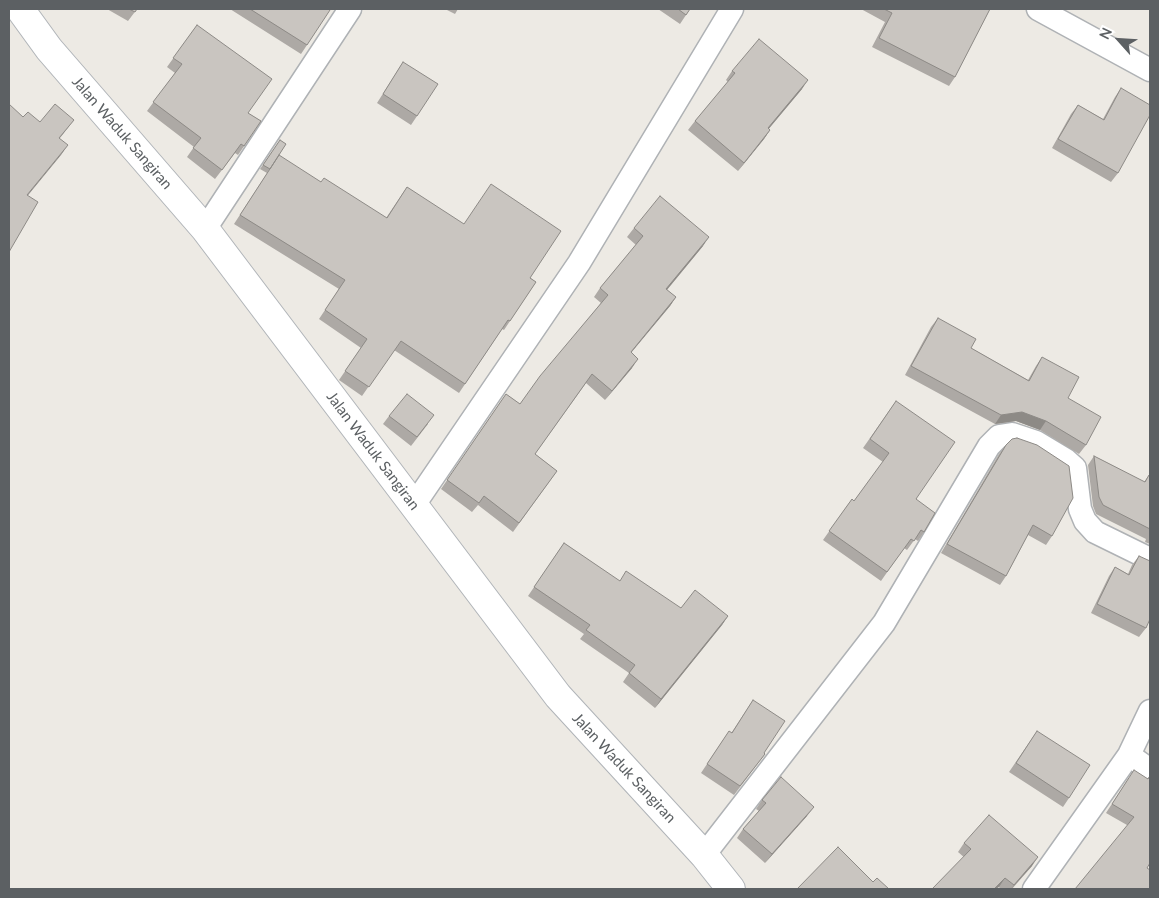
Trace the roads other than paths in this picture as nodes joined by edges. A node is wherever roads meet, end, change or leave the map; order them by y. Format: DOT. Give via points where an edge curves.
graph roads {
  1 [pos="20,9"];
  2 [pos="350,9"];
  3 [pos="732,9"];
  4 [pos="1038,9"];
  5 [pos="1150,70"];
  6 [pos="205,229"];
  7 [pos="414,504"];
  8 [pos="1150,559"];
  9 [pos="1150,711"];
  10 [pos="1129,755"];
  11 [pos="1150,770"];
  12 [pos="704,855"];
  13 [pos="731,889"];
  14 [pos="1034,889"];
  1 -- 6 [label="street, Jalan Waduk Sangiran" via="49,49"];
  2 -- 6 [label="street"];
  3 -- 7 [label="street" via="579,263"];
  4 -- 5 [label="street"];
  6 -- 7 [label="street, Jalan Waduk Sangiran"];
  7 -- 12 [label="street, Jalan Waduk Sangiran" via="558,696"];
  8 -- 12 [label="street" via="1095,532 1080,509 1075,468 1066,460 1036,442 1012,434 999,436 989,446 884,623"];
  9 -- 10 [label="street"];
  10 -- 11 [label="street"];
  10 -- 14 [label="street"];
  12 -- 13 [label="street, Jalan Waduk Sangiran"];
}
